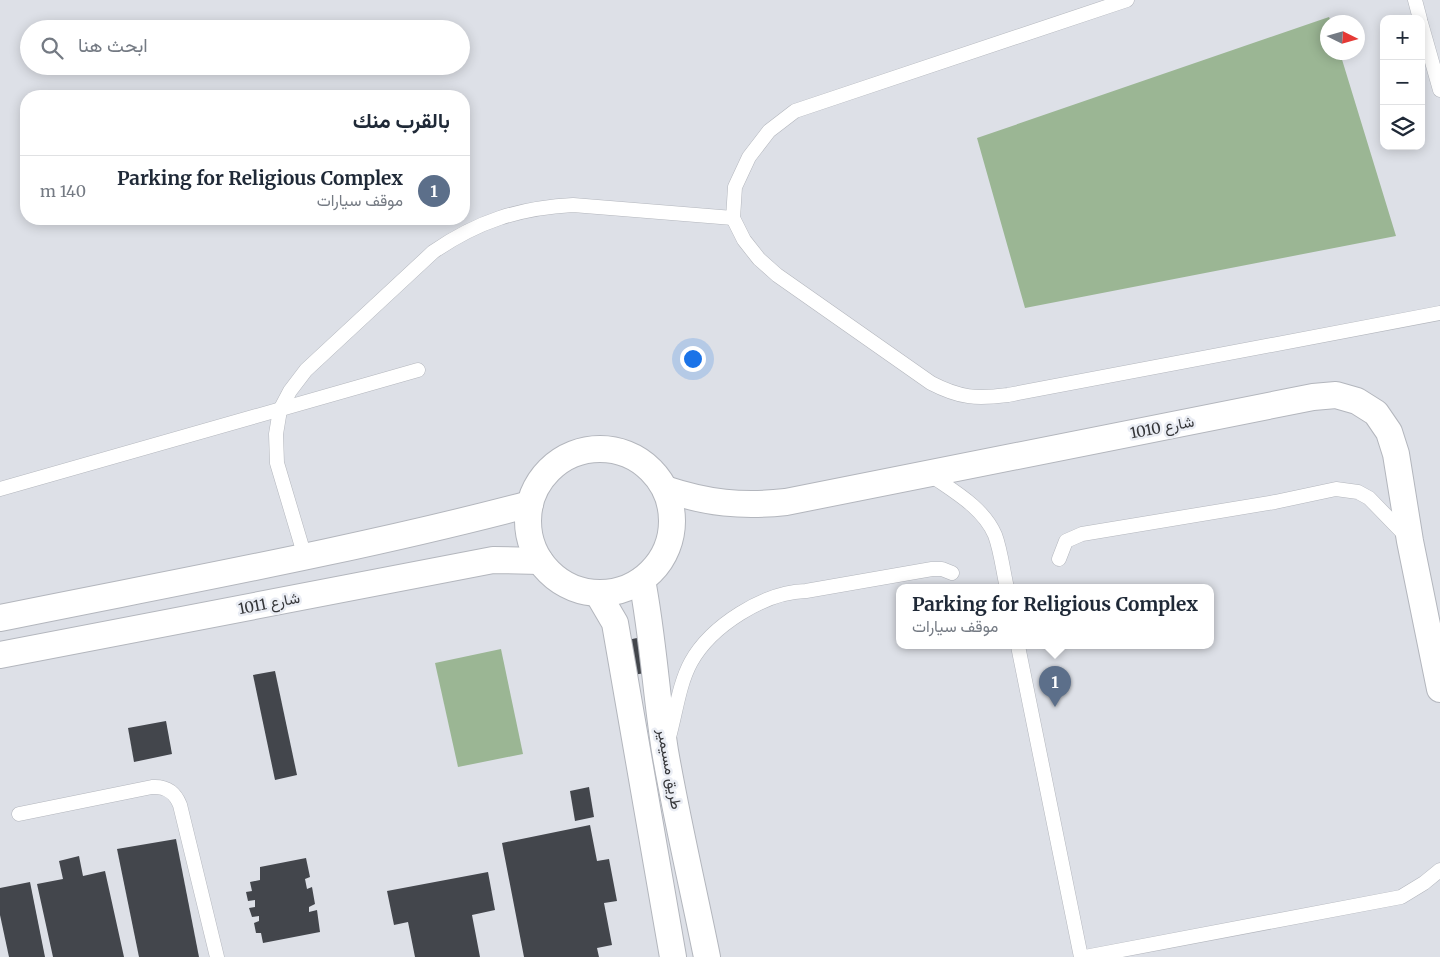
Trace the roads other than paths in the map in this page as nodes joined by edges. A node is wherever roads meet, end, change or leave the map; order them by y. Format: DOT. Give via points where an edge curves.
graph roads {
  1 [pos="1127,0"];
  2 [pos="1415,0"];
  3 [pos="1419,15"];
  4 [pos="1425,37"];
  5 [pos="1440,90"];
  6 [pos="734,218"];
  7 [pos="1440,313"];
  8 [pos="418,370"];
  9 [pos="280,410"];
  10 [pos="929,474"];
  11 [pos="0,489"];
  12 [pos="665,489"];
  13 [pos="530,504"];
  14 [pos="1410,541"];
  15 [pos="304,557"];
  16 [pos="1059,559"];
  17 [pos="540,561"];
  18 [pos="952,573"];
  19 [pos="642,580"];
  20 [pos="1006,584"];
  21 [pos="598,594"];
  22 [pos="0,618"];
  23 [pos="1019,649"];
  24 [pos="0,655"];
  25 [pos="1440,689"];
  26 [pos="665,751"];
  27 [pos="19,814"];
  28 [pos="1440,870"];
  29 [pos="216,957"];
  30 [pos="673,957"];
  31 [pos="707,957"];
  32 [pos="1081,957"];
  33 [pos="1085,957"];
  1 -- 6 [label="lane" via="796,111 769,131 749,157 735,187"];
  2 -- 3 [label="lane"];
  4 -- 5 [label="lane"];
  6 -- 7 [label="lane" via="744,240 778,275 931,384 969,397 1008,395"];
  6 -- 9 [label="lane" via="574,205 524,210 476,226 433,252 306,370"];
  8 -- 9 [label="lane"];
  9 -- 11 [label="lane"];
  9 -- 15 [label="lane" via="276,434 277,463"];
  10 -- 12 [label="street, شارع 1010" via="762,505 712,502"];
  10 -- 14 [label="street, شارع 1010" via="1336,395 1357,400 1376,413 1390,432"];
  10 -- 20 [label="lane" via="969,502 988,522 995,534"];
  12 -- 13 [label="street" via="650,469 629,455 605,449 580,452 557,463 540,481"];
  12 -- 19 [label="street" via="672,513 670,539 660,562"];
  13 -- 15 [label="street"];
  13 -- 17 [label="street" via="529,533"];
  14 -- 16 [label="lane" via="1369,498 1358,492 1336,489 1082,534 1066,541"];
  14 -- 25 [label="street, شارع 1010"];
  15 -- 22 [label="street"];
  17 -- 21 [label="street" via="565,584"];
  17 -- 24 [label="street, شارع 1011" via="493,560"];
  18 -- 26 [label="lane" via="932,569 795,592 764,602 732,618 702,646 690,663"];
  19 -- 21 [label="street" via="622,591"];
  19 -- 26 [label="street, طريق مسيمير" via="650,619"];
  21 -- 30 [label="street, طريق مسيمير" via="615,622"];
  23 -- 32 [label="lane"];
  26 -- 31 [label="street, طريق مسيمير"];
  27 -- 29 [label="lane" via="152,786 173,792 180,805"];
  28 -- 33 [label="lane" via="1401,897"];
}
